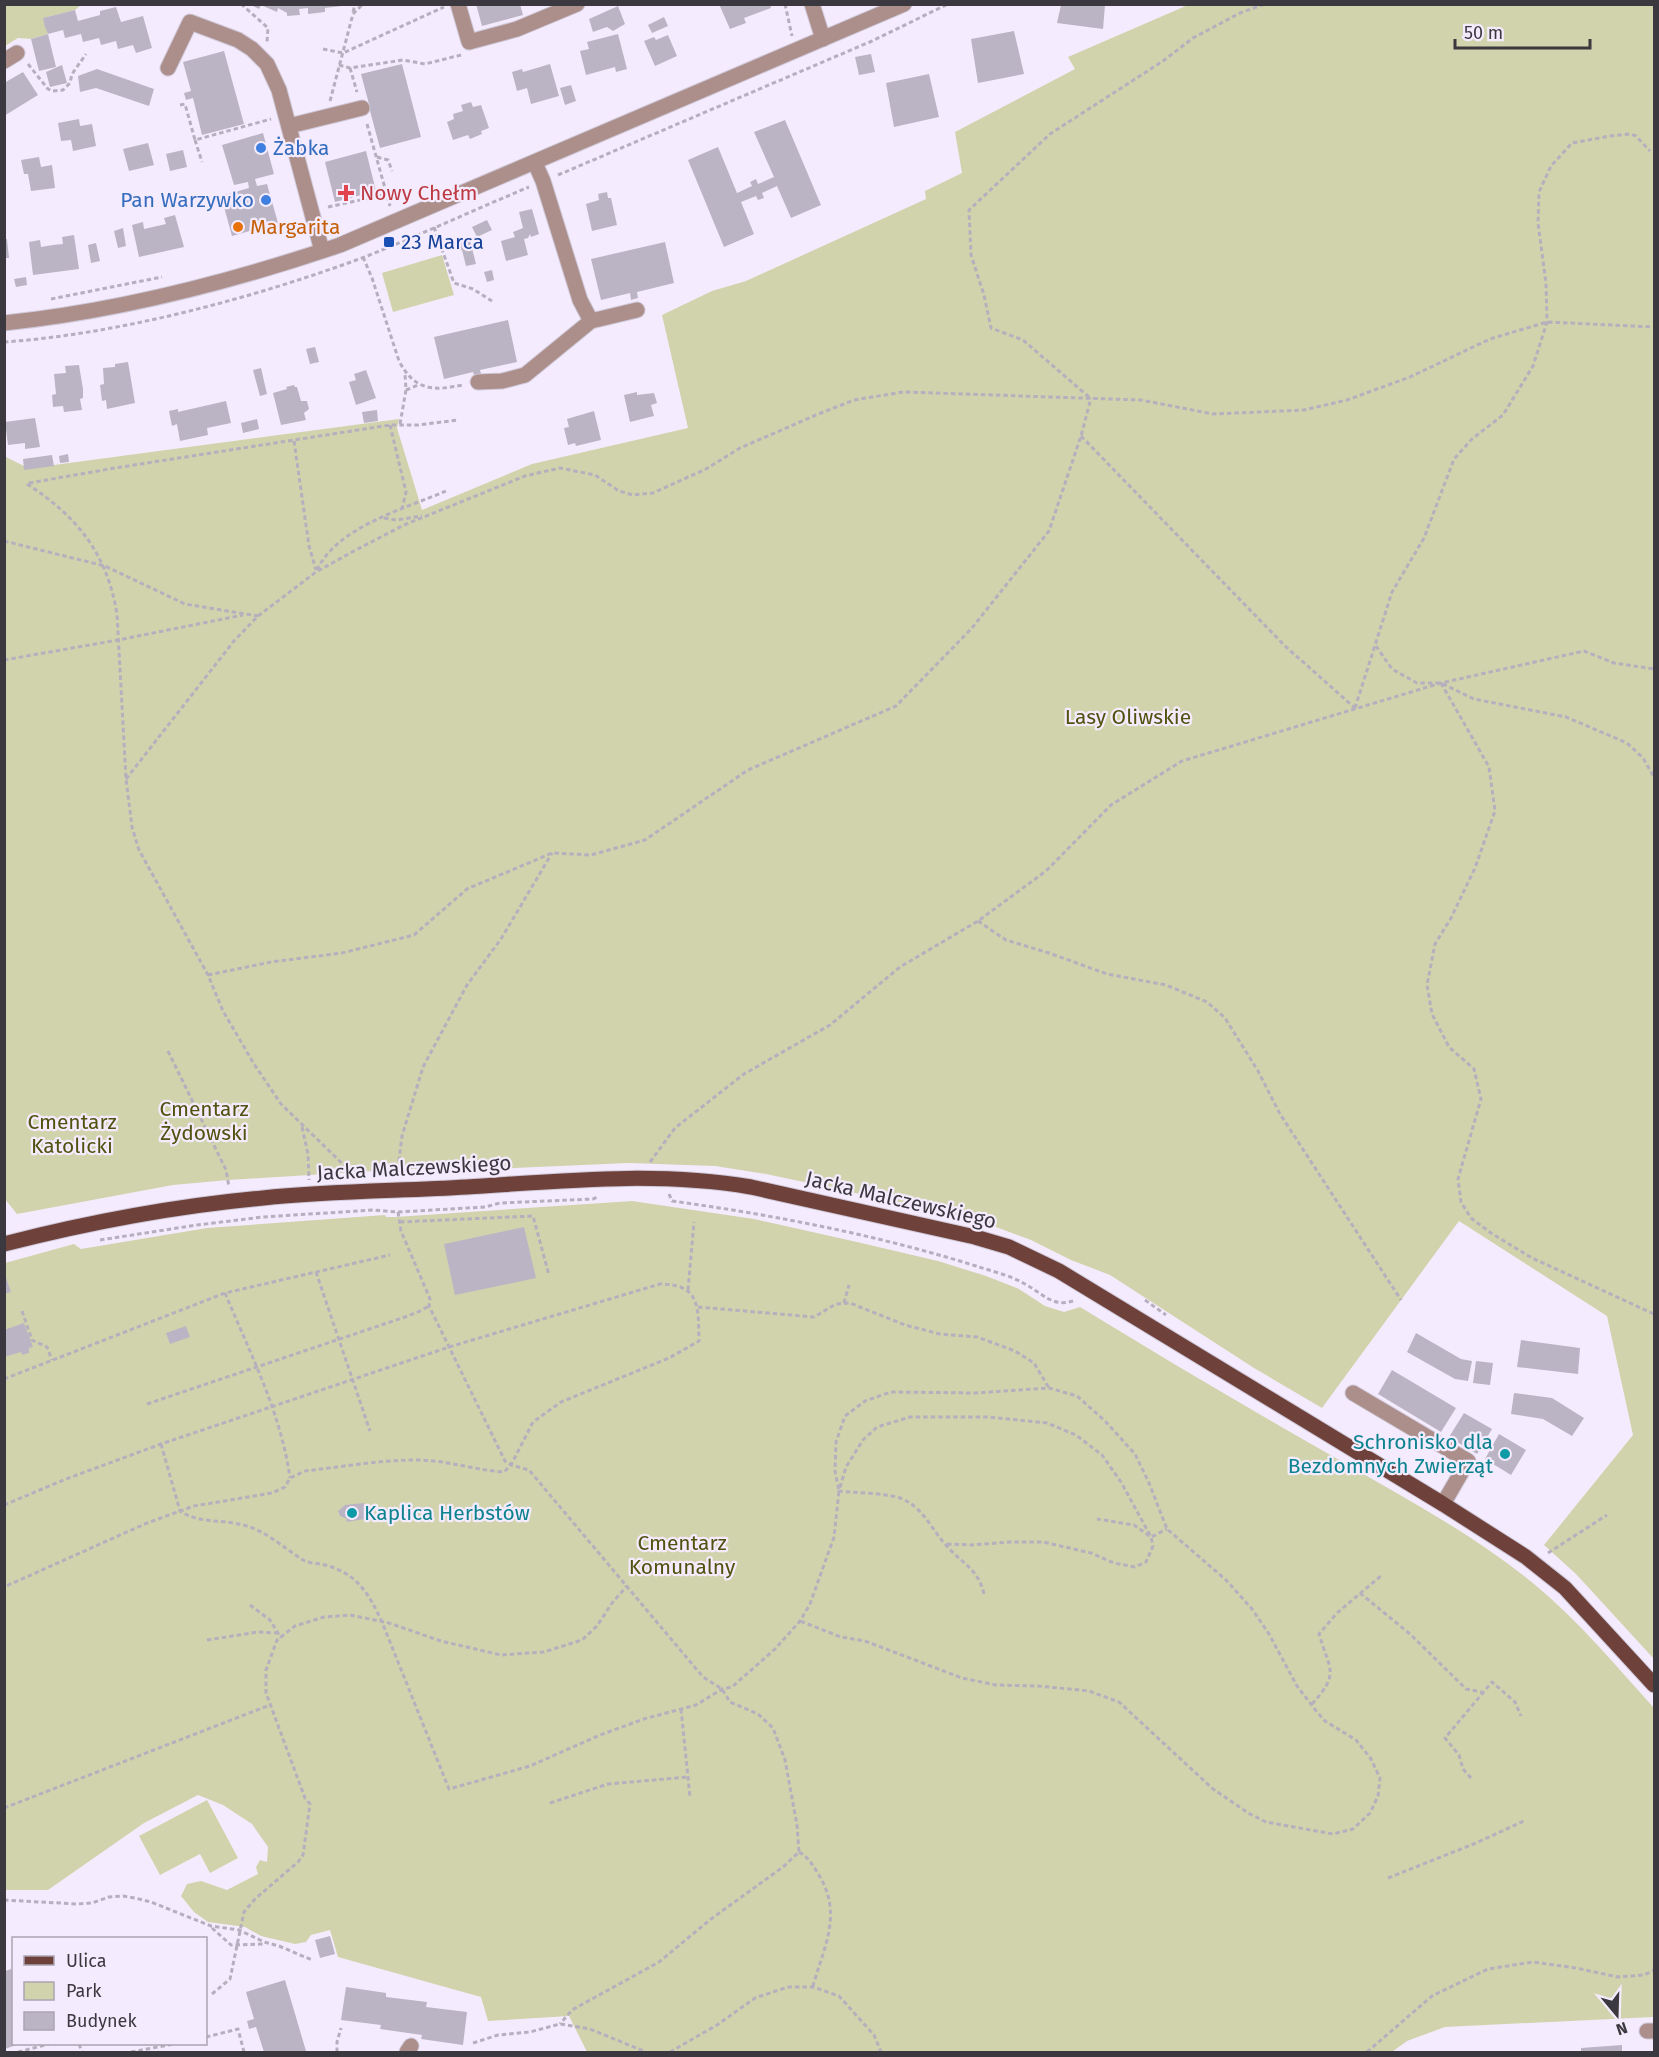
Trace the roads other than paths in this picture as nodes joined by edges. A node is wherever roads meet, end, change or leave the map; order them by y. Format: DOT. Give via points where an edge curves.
graph roads {
  1 [pos="458,4"];
  2 [pos="577,4"];
  3 [pos="904,4"];
  4 [pos="816,7"];
  5 [pos="823,39"];
  6 [pos="168,68"];
  7 [pos="362,108"];
  8 [pos="288,120"];
  9 [pos="535,163"];
  10 [pos="322,251"];
  11 [pos="637,310"];
  12 [pos="591,321"];
  13 [pos="4,323"];
  14 [pos="478,382"];
  15 [pos="5,1243"];
  16 [pos="1353,1393"];
  17 [pos="1443,1504"];
  18 [pos="1654,1685"];
  1 -- 2 [label="street" via="469,42 517,29"];
  3 -- 5 [label="street"];
  4 -- 5 [label="street"];
  5 -- 9 [label="street"];
  6 -- 8 [label="street" via="190,22 238,40 267,64"];
  7 -- 8 [label="street"];
  8 -- 10 [label="street"];
  9 -- 10 [label="street"];
  9 -- 12 [label="street" via="580,300"];
  10 -- 13 [label="street" via="196,290 117,307"];
  11 -- 12 [label="street"];
  12 -- 14 [label="street" via="525,375"];
  15 -- 17 [label="main road, Jacka Malczewskiego" via="129,1216 266,1197 639,1178 715,1181 751,1187 1009,1247 1059,1271"];
  16 -- 17 [label="street" via="1468,1461"];
  17 -- 18 [label="main road, Jacka Malczewskiego" via="1533,1562 1565,1588"];
}
